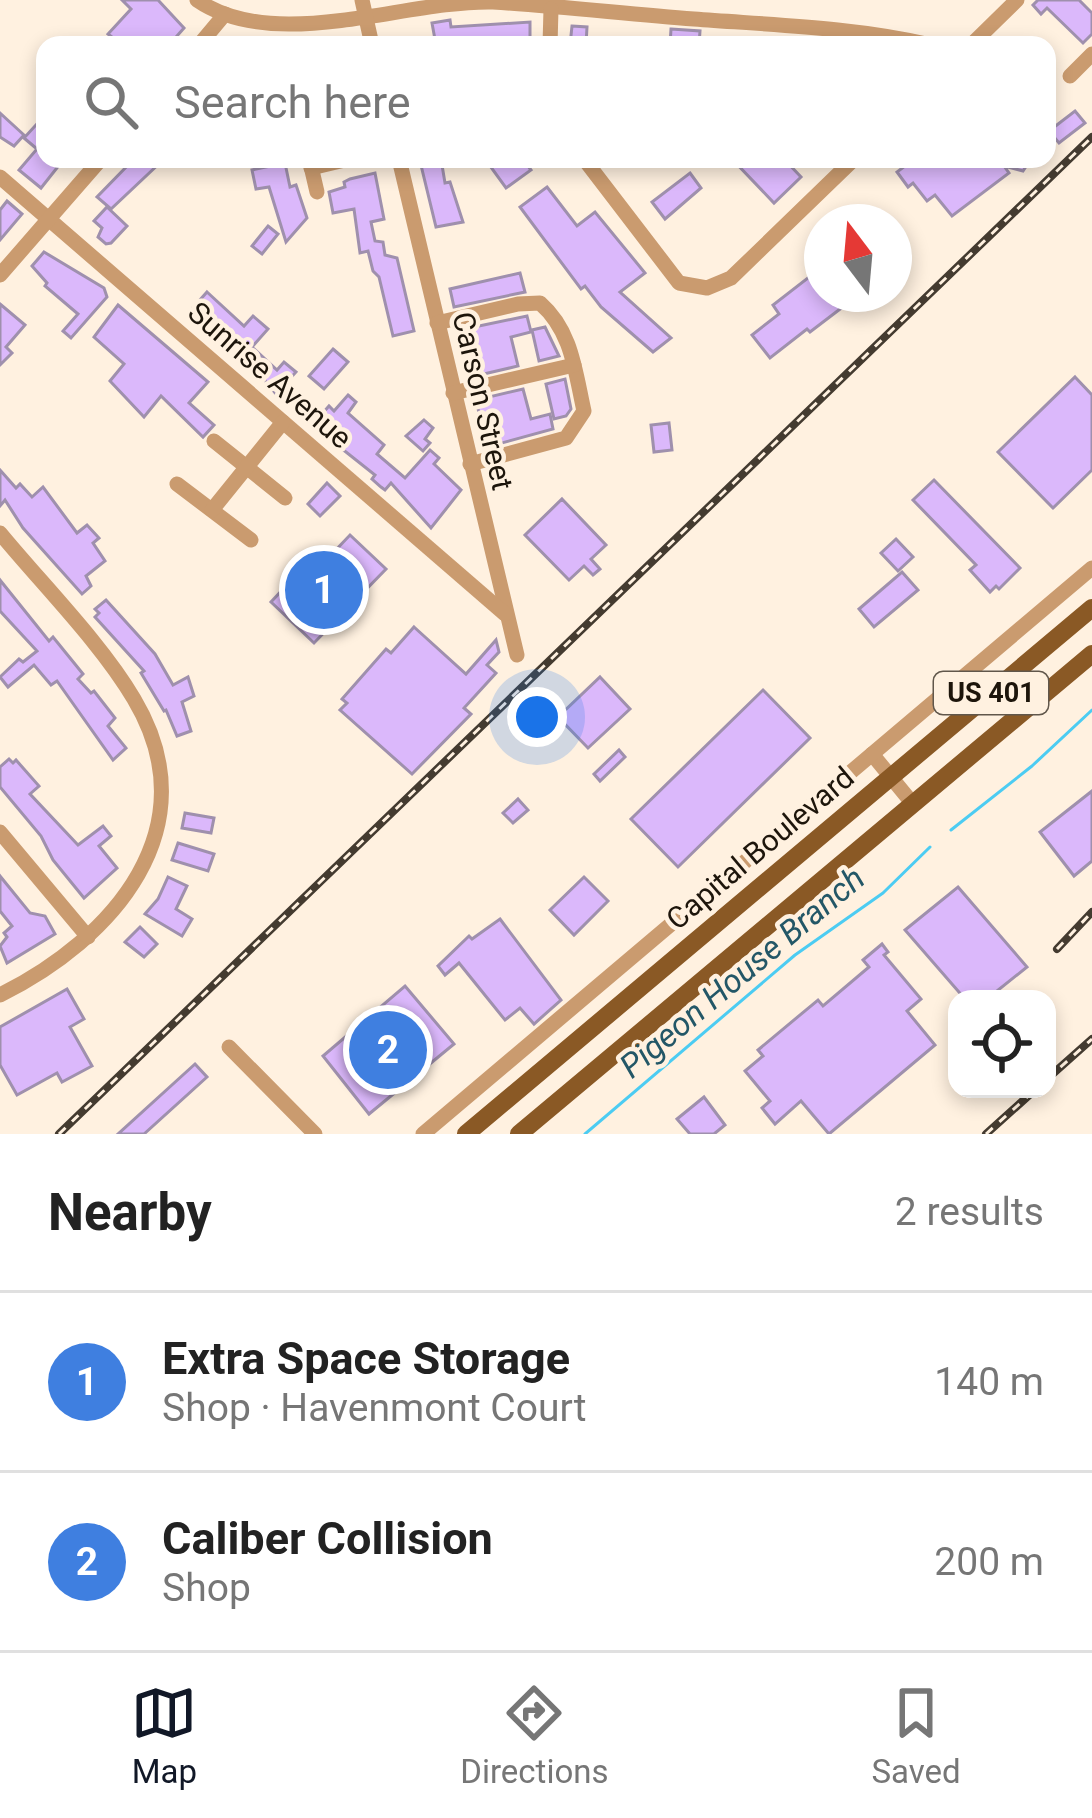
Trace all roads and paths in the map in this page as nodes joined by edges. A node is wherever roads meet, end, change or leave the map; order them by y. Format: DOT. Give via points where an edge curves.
graph roads {
  1 [pos="197,0"];
  2 [pos="1017,0"];
  3 [pos="363,8"];
  4 [pos="551,9"];
  5 [pos="226,14"];
  6 [pos="207,36"];
  7 [pos="550,36"];
  8 [pos="869,36"];
  9 [pos="979,36"];
  10 [pos="1092,54"];
  11 [pos="1070,76"];
  12 [pos="93,168"];
  13 [pos="311,168"];
  14 [pos="401,168"];
  15 [pos="591,168"];
  16 [pos="845,168"];
  17 [pos="0,177"];
  18 [pos="317,192"];
  19 [pos="49,220"];
  20 [pos="0,275"];
  21 [pos="437,323"];
  22 [pos="574,365"];
  23 [pos="453,393"];
  24 [pos="283,422"];
  25 [pos="214,441"];
  26 [pos="470,464"];
  27 [pos="247,466"];
  28 [pos="177,484"];
  29 [pos="286,498"];
  30 [pos="212,510"];
  31 [pos="0,533"];
  32 [pos="251,540"];
  33 [pos="1092,568"];
  34 [pos="1092,608"];
  35 [pos="505,614"];
  36 [pos="1092,654"];
  37 [pos="517,655"];
  38 [pos="872,754"];
  39 [pos="891,777"];
  40 [pos="913,804"];
  41 [pos="0,832"];
  42 [pos="88,938"];
  43 [pos="0,995"];
  44 [pos="229,1047"];
  45 [pos="314,1134"];
  46 [pos="424,1134"];
  47 [pos="466,1134"];
  48 [pos="519,1134"];
  1 -- 5 [label="street"];
  2 -- 9 [label="street"];
  3 -- 4 [label="street" via="491,2"];
  3 -- 5 [label="street" via="323,23"];
  4 -- 7 [label="street"];
  4 -- 8 [label="street"];
  5 -- 6 [label="street"];
  10 -- 11 [label="street"];
  12 -- 19 [label="street"];
  13 -- 18 [label="street"];
  14 -- 21 [label="street, Carson Street"];
  15 -- 16 [label="street" via="679,283 707,288 731,278"];
  17 -- 19 [label="street, Sunrise Avenue"];
  19 -- 20 [label="street"];
  19 -- 24 [label="street, Sunrise Avenue"];
  21 -- 22 [label="street" via="540,303 556,317"];
  21 -- 23 [label="street, Carson Street"];
  22 -- 23 [label="street"];
  22 -- 26 [label="street" via="584,411 566,439"];
  23 -- 26 [label="street, Carson Street"];
  24 -- 27 [label="street"];
  24 -- 35 [label="street, Sunrise Avenue"];
  25 -- 27 [label="street"];
  26 -- 35 [label="street, Carson Street"];
  27 -- 29 [label="street"];
  27 -- 30 [label="street"];
  28 -- 30 [label="street"];
  30 -- 32 [label="street"];
  31 -- 42 [label="street" via="123,682 157,754 154,846 140,877"];
  33 -- 38 [label="street"];
  34 -- 39 [label="main road, Capital Boulevard / US 401"];
  35 -- 37 [label="street, Carson Street"];
  36 -- 40 [label="main road, US 401"];
  38 -- 39 [label="street"];
  38 -- 46 [label="street"];
  39 -- 40 [label="street"];
  39 -- 47 [label="main road, Capital Boulevard / US 401"];
  40 -- 48 [label="main road, US 401"];
  41 -- 42 [label="street"];
  42 -- 43 [label="street"];
  44 -- 45 [label="street"];
}
